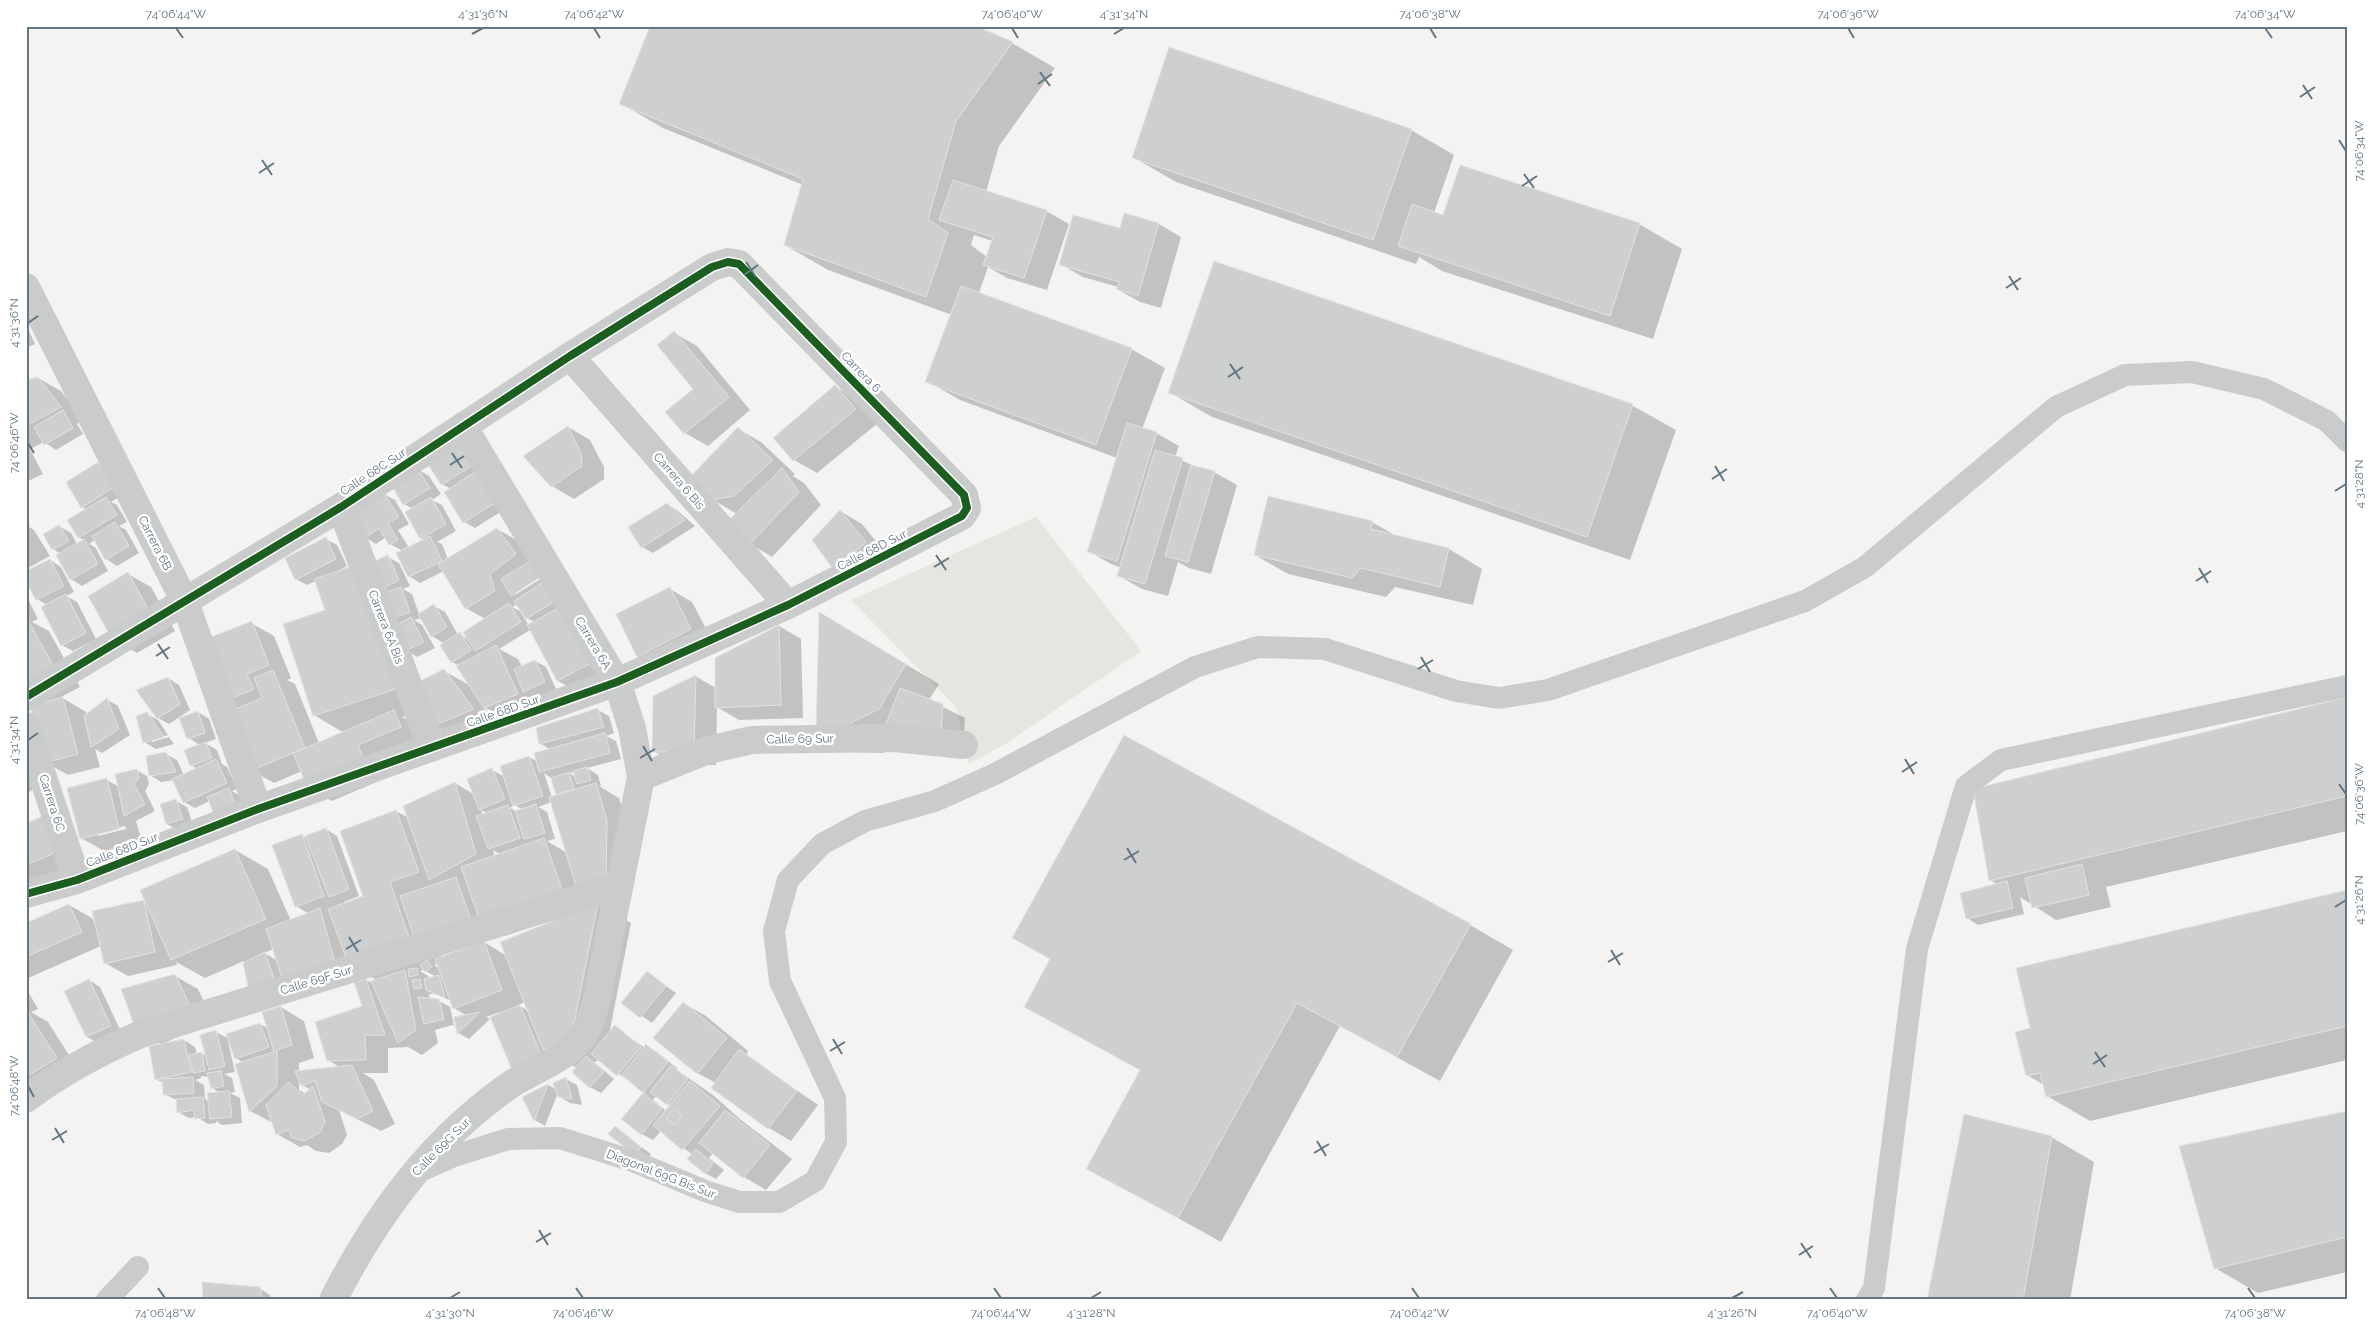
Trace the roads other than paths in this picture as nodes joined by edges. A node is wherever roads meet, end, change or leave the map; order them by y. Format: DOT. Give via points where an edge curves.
graph roads {
  1 [pos="728,262"];
  2 [pos="26,287"];
  3 [pos="570,356"];
  4 [pos="463,426"];
  5 [pos="2347,441"];
  6 [pos="341,507"];
  7 [pos="967,508"];
  8 [pos="185,602"];
  9 [pos="788,605"];
  10 [pos="617,682"];
  11 [pos="2347,686"];
  12 [pos="26,697"];
  13 [pos="26,726"];
  14 [pos="964,744"];
  15 [pos="432,748"];
  16 [pos="641,778"];
  17 [pos="258,809"];
  18 [pos="77,880"];
  19 [pos="618,886"];
  20 [pos="26,894"];
  21 [pos="586,1030"];
  22 [pos="26,1099"];
  23 [pos="411,1176"];
  24 [pos="138,1267"];
  25 [pos="107,1300"];
  26 [pos="333,1300"];
  27 [pos="1867,1300"];
  1 -- 3 [label="street, Calle 68C Sur" via="712,267"];
  1 -- 7 [label="street, Carrera 6" via="739,264 964,494"];
  2 -- 8 [label="street, Carrera 6B"];
  3 -- 4 [label="street, Calle 68C Sur"];
  3 -- 9 [label="street, Carrera 6 Bis"];
  4 -- 6 [label="street, Calle 68C Sur"];
  4 -- 10 [label="street, Carrera 6A"];
  5 -- 23 [label="lane, Diagonal 69G Bis Sur" via="2327,421 2264,389 2192,372 2125,375 2056,407 1865,567 1805,601 1548,690 1499,698 1456,691 1324,649 1258,647 1195,667 995,774 934,801 865,821 822,844 788,880 774,931 780,981 835,1098 836,1142 815,1181 779,1202 739,1202 633,1161 560,1138 508,1139 454,1156"];
  6 -- 8 [label="street, Calle 68C Sur"];
  6 -- 15 [label="street, Carrera 6A Bis"];
  7 -- 9 [label="street, Calle 68D Sur" via="962,516"];
  8 -- 12 [label="street, Calle 68C Sur"];
  8 -- 17 [label="street, Carrera 6B"];
  9 -- 10 [label="street, Calle 68D Sur"];
  10 -- 15 [label="street, Calle 68D Sur"];
  10 -- 16 [label="street, Carrera 6A" via="632,728"];
  11 -- 27 [label="lane" via="2001,760 1966,786 1917,950 1874,1288"];
  13 -- 18 [label="street, Carrera 6C"];
  14 -- 16 [label="street, Calle 69 Sur" via="894,738 752,740 708,750"];
  15 -- 17 [label="street, Calle 68D Sur"];
  16 -- 19 [label="street, Carrera 6A"];
  17 -- 18 [label="street, Calle 68D Sur"];
  18 -- 20 [label="street, Calle 68D Sur"];
  19 -- 21 [label="street, Carrera 6A" via="597,998"];
  19 -- 22 [label="street, Calle 69F Sur" via="141,1034 72,1067"];
  21 -- 23 [label="street, Calle 69G Sur" via="571,1049 512,1084 468,1119"];
  23 -- 26 [label="street, Calle 69G Sur" via="384,1211"];
  24 -- 25 [label="lane"];
}
